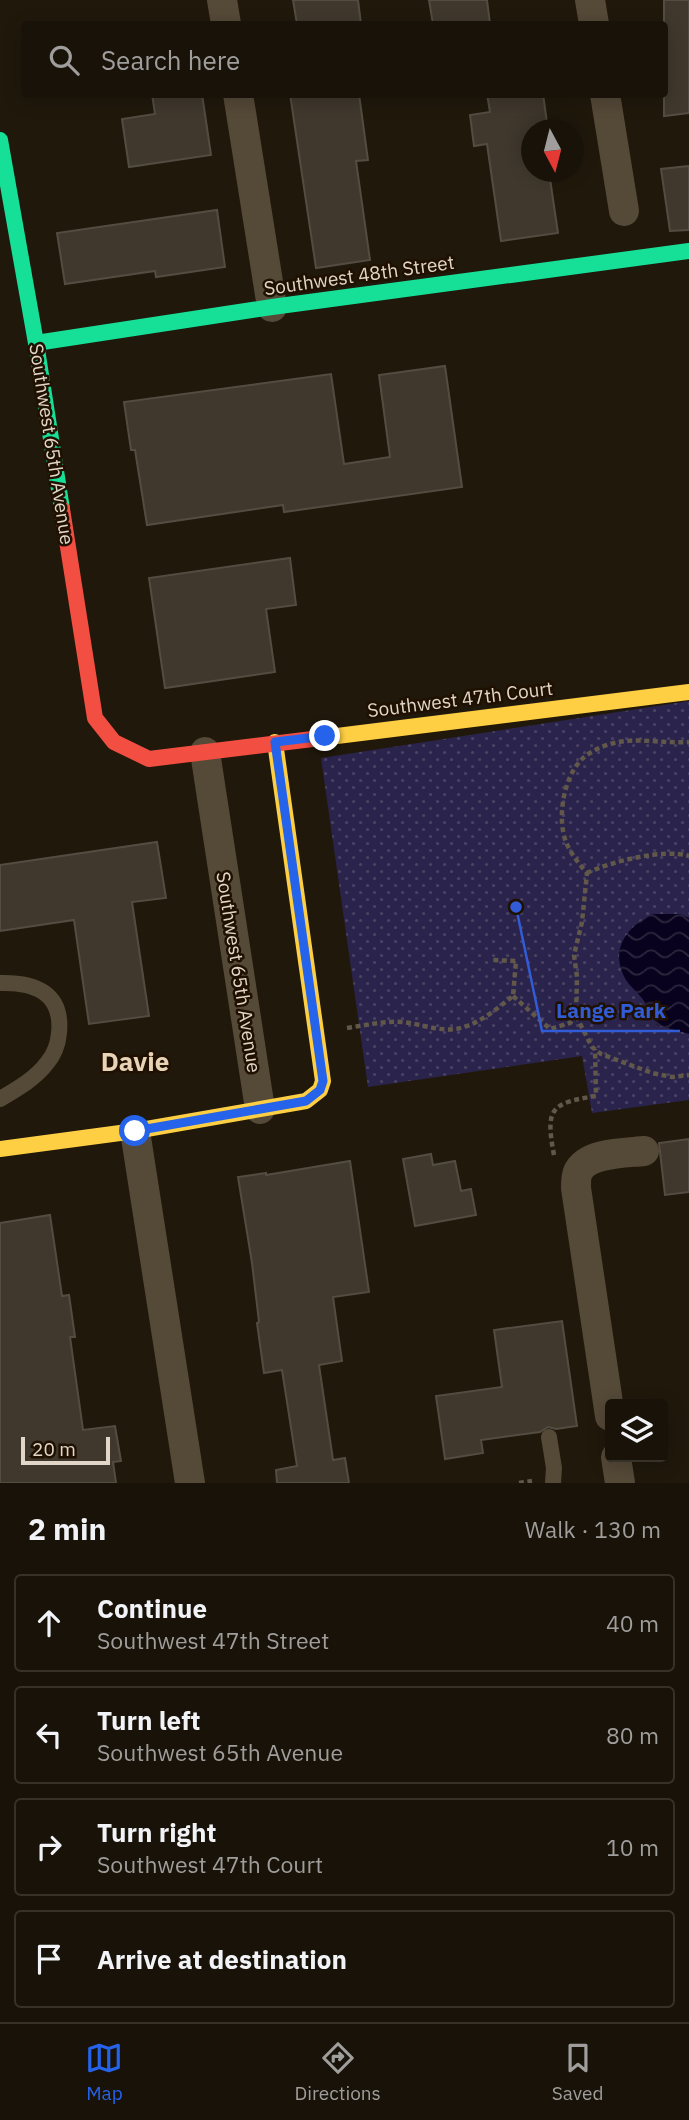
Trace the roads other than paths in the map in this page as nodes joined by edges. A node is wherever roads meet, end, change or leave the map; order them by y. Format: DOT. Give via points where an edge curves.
graph roads {
  1 [pos="222,0"];
  2 [pos="590,0"];
  3 [pos="226,21"];
  4 [pos="594,21"];
  5 [pos="238,98"];
  6 [pos="606,98"];
  7 [pos="0,140"];
  8 [pos="624,211"];
  9 [pos="689,251"];
  10 [pos="272,307"];
  11 [pos="36,343"];
  12 [pos="689,692"];
  13 [pos="114,742"];
  14 [pos="275,742"];
  15 [pos="205,752"];
  16 [pos="0,983"];
  17 [pos="0,1099"];
  18 [pos="260,1109"];
  19 [pos="135,1131"];
  20 [pos="0,1149"];
  21 [pos="644,1151"];
  22 [pos="607,1399"];
  23 [pos="549,1437"];
  24 [pos="617,1462"];
  25 [pos="190,1483"];
  26 [pos="553,1483"];
  27 [pos="620,1483"];
  1 -- 3 [label="street"];
  2 -- 4 [label="street"];
  5 -- 10 [label="street"];
  6 -- 8 [label="street"];
  7 -- 11 [label="street, Southwest 65th Avenue"];
  9 -- 10 [label="street, Southwest 48th Street"];
  10 -- 11 [label="street, Southwest 48th Street"];
  11 -- 13 [label="street, Southwest 65th Avenue" via="94,718"];
  12 -- 14 [label="street, Southwest 47th Court"];
  13 -- 15 [label="street, Southwest 47th Court" via="149,759"];
  14 -- 15 [label="street, Southwest 47th Court"];
  14 -- 18 [label="street" via="323,1081 320,1090 306,1101"];
  15 -- 18 [label="street, Southwest 65th Avenue"];
  16 -- 17 [label="lane" via="35,987 48,995 57,1006 60,1025 58,1044 48,1062"];
  18 -- 19 [label="street"];
  19 -- 20 [label="street"];
  19 -- 25 [label="street"];
  21 -- 22 [label="street" via="596,1158 577,1173"];
  23 -- 26 [label="lane"];
  24 -- 27 [label="street"];
}
